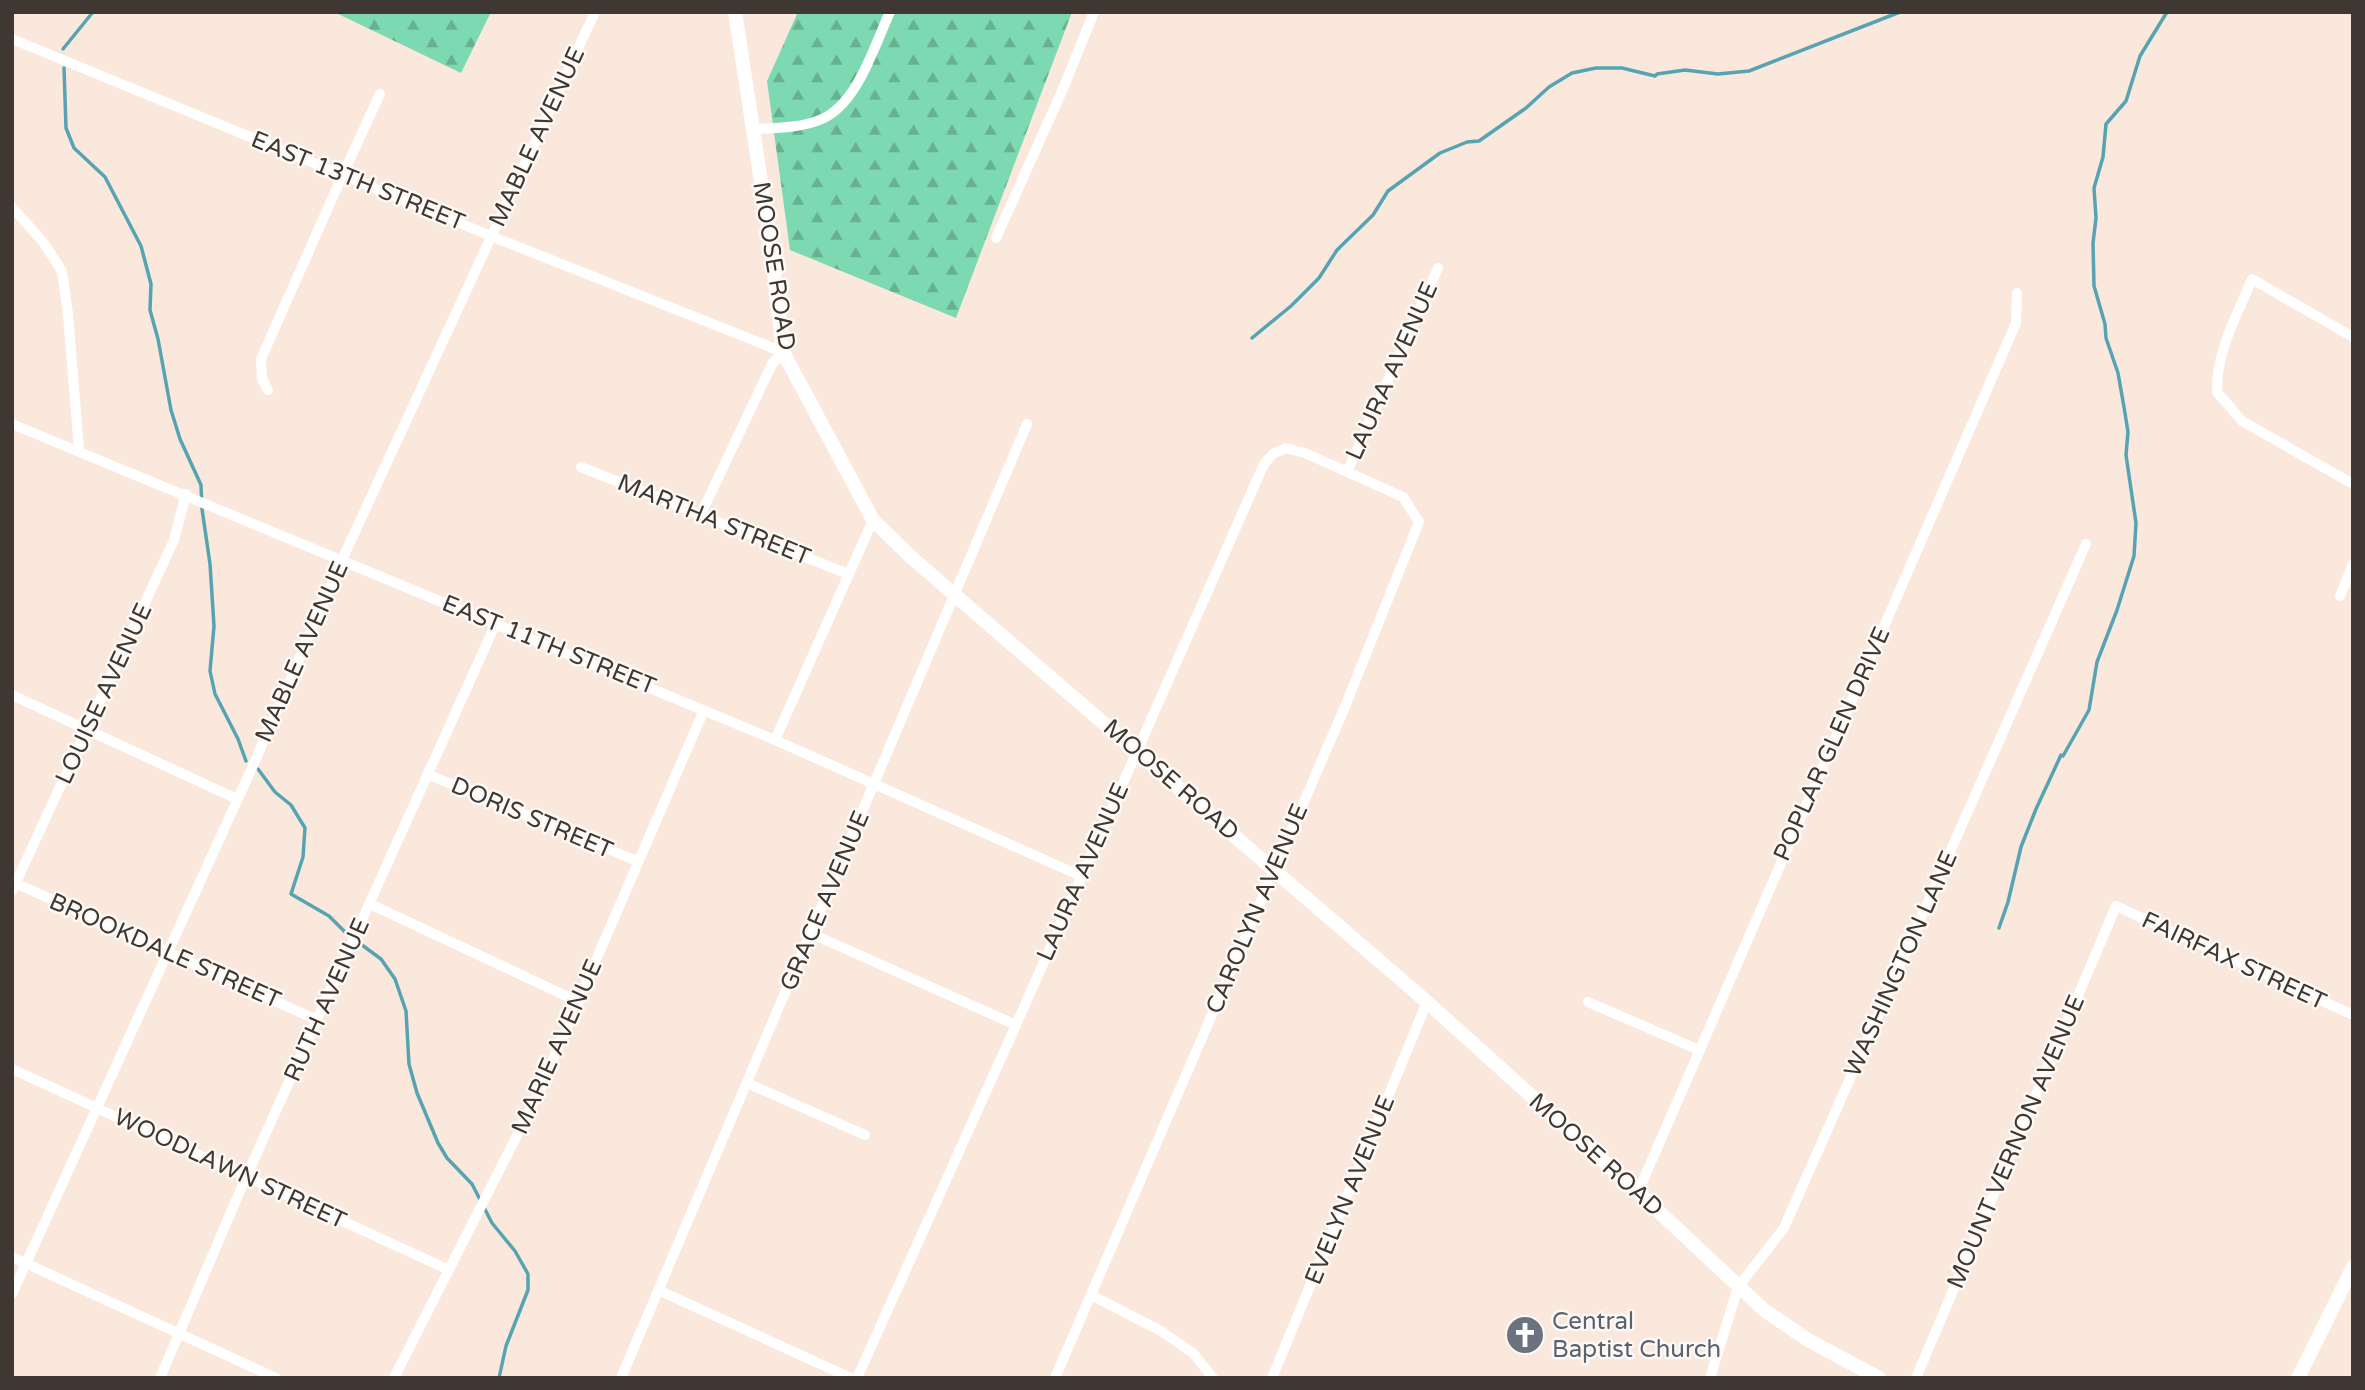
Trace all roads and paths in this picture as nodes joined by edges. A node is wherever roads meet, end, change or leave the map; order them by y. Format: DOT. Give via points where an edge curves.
graph roads {
  1 [pos="595,12"];
  2 [pos="735,12"];
  3 [pos="890,12"];
  4 [pos="1094,12"];
  5 [pos="12,39"];
  6 [pos="380,94"];
  7 [pos="753,129"];
  8 [pos="343,174"];
  9 [pos="12,207"];
  10 [pos="491,236"];
  11 [pos="996,238"];
  12 [pos="1438,268"];
  13 [pos="2017,293"];
  14 [pos="2353,337"];
  15 [pos="783,352"];
  16 [pos="268,390"];
  17 [pos="12,424"];
  18 [pos="1027,424"];
  19 [pos="79,450"];
  20 [pos="581,467"];
  21 [pos="1347,472"];
  22 [pos="2353,484"];
  23 [pos="190,496"];
  24 [pos="701,514"];
  25 [pos="873,520"];
  26 [pos="2086,544"];
  27 [pos="342,560"];
  28 [pos="2353,564"];
  29 [pos="848,574"];
  30 [pos="956,595"];
  31 [pos="2340,596"];
  32 [pos="496,623"];
  33 [pos="12,695"];
  34 [pos="704,710"];
  35 [pos="88,730"];
  36 [pos="775,740"];
  37 [pos="1138,750"];
  38 [pos="427,774"];
  39 [pos="875,784"];
  40 [pos="237,799"];
  41 [pos="637,862"];
  42 [pos="1275,869"];
  43 [pos="1081,876"];
  44 [pos="13,885"];
  45 [pos="370,904"];
  46 [pos="2116,906"];
  47 [pos="810,933"];
  48 [pos="167,951"];
  49 [pos="579,1002"];
  50 [pos="1427,1002"];
  51 [pos="1588,1002"];
  52 [pos="2353,1015"];
  53 [pos="317,1020"];
  54 [pos="1016,1025"];
  55 [pos="1699,1050"];
  56 [pos="12,1069"];
  57 [pos="747,1083"];
  58 [pos="96,1107"];
  59 [pos="864,1135"];
  60 [pos="246,1177"];
  61 [pos="1638,1192"];
  62 [pos="12,1257"];
  63 [pos="26,1264"];
  64 [pos="2353,1267"];
  65 [pos="447,1269"];
  66 [pos="1738,1287"];
  67 [pos="659,1290"];
  68 [pos="12,1294"];
  69 [pos="1091,1295"];
  70 [pos="178,1333"];
  71 [pos="160,1378"];
  72 [pos="276,1378"];
  73 [pos="394,1378"];
  74 [pos="621,1378"];
  75 [pos="851,1378"];
  76 [pos="857,1378"];
  77 [pos="1055,1378"];
  78 [pos="1213,1378"];
  79 [pos="1272,1378"];
  80 [pos="1710,1378"];
  81 [pos="1879,1378"];
  82 [pos="1916,1378"];
  83 [pos="2298,1378"];
  1 -- 10 [label="street, MABLE AVENUE"];
  2 -- 7 [label="street, MOOSE ROAD"];
  3 -- 7 [label="street" via="852,94 838,110 820,120"];
  4 -- 11 [label="street"];
  5 -- 8 [label="street, EAST 13TH STREET"];
  6 -- 8 [label="street"];
  7 -- 15 [label="street, MOOSE ROAD"];
  8 -- 10 [label="street, EAST 13TH STREET"];
  8 -- 16 [label="street" via="261,359 261,379"];
  9 -- 19 [label="street" via="62,271"];
  10 -- 15 [label="street, EAST 13TH STREET"];
  10 -- 27 [label="street, MABLE AVENUE"];
  12 -- 21 [label="street, LAURA AVENUE"];
  13 -- 55 [label="street, POPLAR GLEN DRIVE" via="2016,323 2002,357"];
  14 -- 22 [label="street" via="2252,279 2221,353 2217,374 2217,392 2242,421"];
  15 -- 24 [label="street" via="772,364"];
  15 -- 25 [label="street, MOOSE ROAD"];
  17 -- 19 [label="street, EAST 11TH STREET"];
  18 -- 30 [label="street, GRACE AVENUE"];
  19 -- 23 [label="street, EAST 11TH STREET"];
  20 -- 24 [label="street, MARTHA STREET"];
  21 -- 37 [label="street, LAURA AVENUE" via="1286,448 1264,464"];
  21 -- 42 [label="street, CAROLYN AVENUE" via="1403,497 1419,523"];
  23 -- 27 [label="street, EAST 11TH STREET"];
  23 -- 35 [label="street, LOUISE AVENUE"];
  24 -- 29 [label="street, MARTHA STREET"];
  25 -- 29 [label="street"];
  25 -- 30 [label="street, MOOSE ROAD"];
  26 -- 66 [label="street, WASHINGTON LANE" via="1784,1228"];
  27 -- 32 [label="street, EAST 11TH STREET"];
  27 -- 40 [label="street, MABLE AVENUE"];
  28 -- 31 [label="street"];
  29 -- 36 [label="street"];
  30 -- 37 [label="street, MOOSE ROAD"];
  30 -- 39 [label="street, GRACE AVENUE"];
  32 -- 34 [label="street, EAST 11TH STREET"];
  32 -- 38 [label="street, RUTH AVENUE"];
  33 -- 35 [label="street"];
  34 -- 36 [label="street, EAST 11TH STREET"];
  34 -- 41 [label="street, MARIE AVENUE"];
  35 -- 40 [label="street"];
  35 -- 44 [label="street, LOUISE AVENUE"];
  36 -- 39 [label="street, EAST 11TH STREET"];
  37 -- 42 [label="street, MOOSE ROAD"];
  37 -- 43 [label="street, LAURA AVENUE"];
  38 -- 41 [label="street, DORIS STREET"];
  38 -- 45 [label="street, RUTH AVENUE"];
  39 -- 43 [label="street, EAST 11TH STREET"];
  39 -- 47 [label="street, GRACE AVENUE"];
  40 -- 48 [label="street, MABLE AVENUE"];
  41 -- 49 [label="street, MARIE AVENUE"];
  42 -- 50 [label="street, MOOSE ROAD"];
  42 -- 69 [label="street, CAROLYN AVENUE"];
  43 -- 54 [label="street, LAURA AVENUE"];
  44 -- 48 [label="street, BROOKDALE STREET"];
  45 -- 49 [label="street"];
  45 -- 53 [label="street, RUTH AVENUE"];
  46 -- 52 [label="street, FAIRFAX STREET"];
  46 -- 82 [label="street, MOUNT VERNON AVENUE"];
  47 -- 54 [label="street"];
  47 -- 57 [label="street, GRACE AVENUE"];
  48 -- 53 [label="street, BROOKDALE STREET"];
  48 -- 58 [label="street, MABLE AVENUE"];
  49 -- 65 [label="street, MARIE AVENUE" via="539,1092"];
  50 -- 61 [label="street, MOOSE ROAD"];
  50 -- 79 [label="street, EVELYN AVENUE"];
  51 -- 55 [label="street"];
  53 -- 60 [label="street, RUTH AVENUE"];
  54 -- 76 [label="street, LAURA AVENUE"];
  55 -- 61 [label="street, POPLAR GLEN DRIVE"];
  56 -- 58 [label="street, WOODLAWN STREET"];
  57 -- 59 [label="street"];
  57 -- 67 [label="street, GRACE AVENUE"];
  58 -- 60 [label="street, WOODLAWN STREET"];
  58 -- 63 [label="street, MABLE AVENUE"];
  60 -- 65 [label="street, WOODLAWN STREET"];
  60 -- 70 [label="street, RUTH AVENUE"];
  61 -- 66 [label="street, MOOSE ROAD"];
  62 -- 63 [label="street"];
  63 -- 68 [label="street, MABLE AVENUE"];
  63 -- 70 [label="street"];
  64 -- 83 [label="street"];
  65 -- 73 [label="street, MARIE AVENUE"];
  66 -- 80 [label="street, WASHINGTON LANE"];
  66 -- 81 [label="street, MOOSE ROAD" via="1808,1340"];
  67 -- 74 [label="street, GRACE AVENUE"];
  67 -- 75 [label="street"];
  69 -- 77 [label="street, CAROLYN AVENUE"];
  69 -- 78 [label="street" via="1161,1331 1193,1353"];
  70 -- 71 [label="street, RUTH AVENUE"];
  70 -- 72 [label="street"];
}
